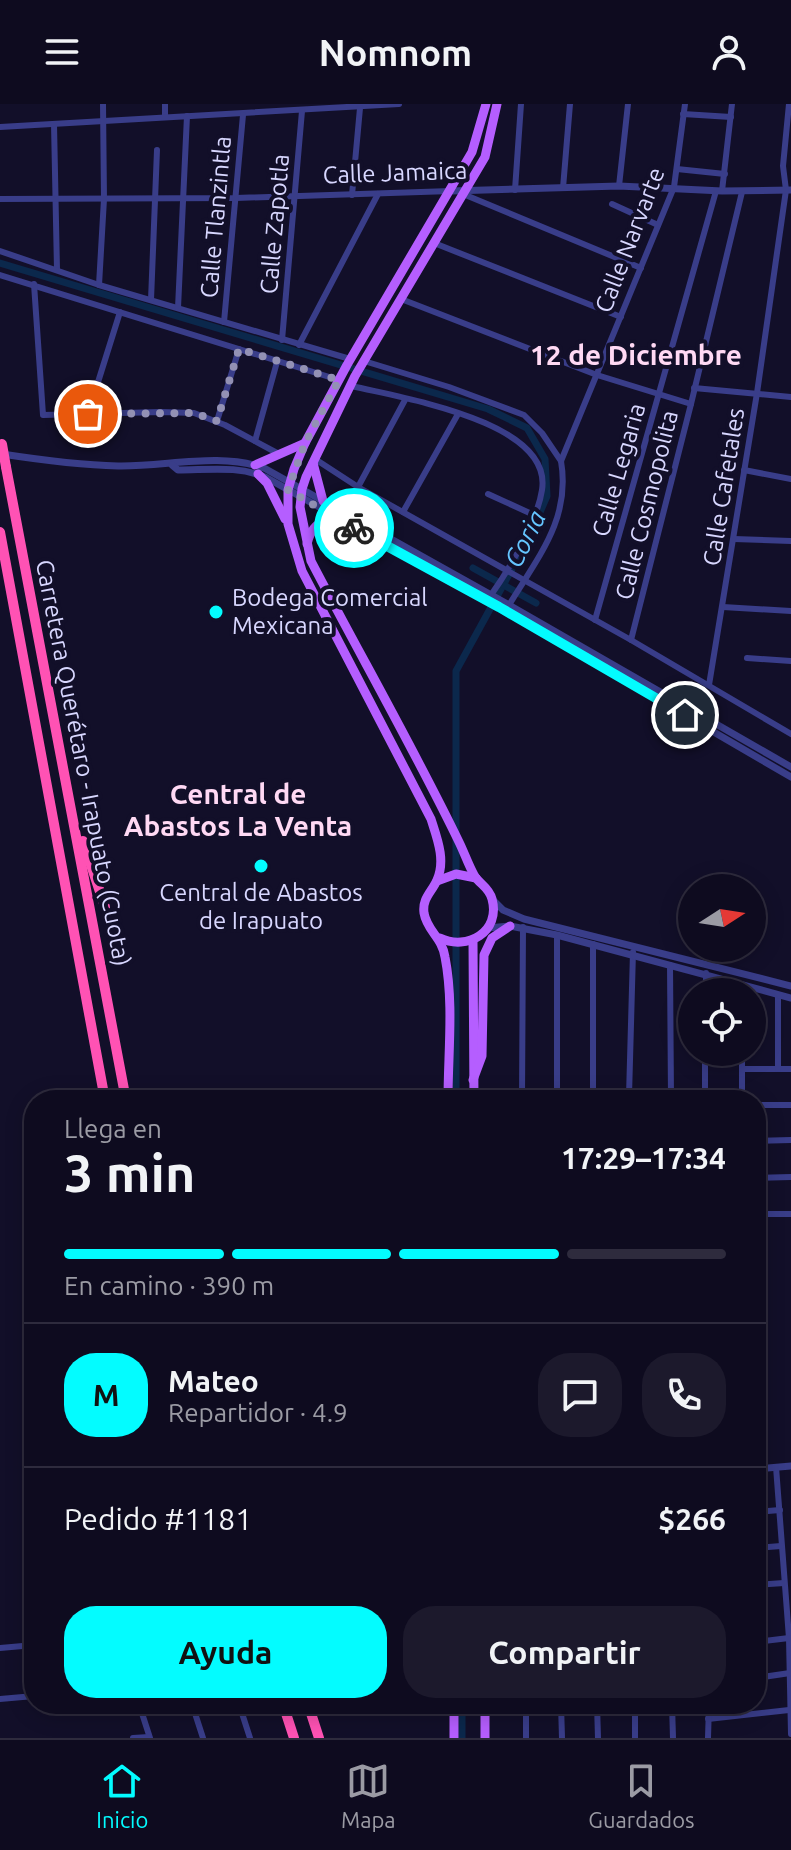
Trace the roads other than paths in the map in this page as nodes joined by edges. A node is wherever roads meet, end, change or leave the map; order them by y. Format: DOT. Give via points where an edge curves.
graph roads {
  1 [pos="103,104"];
  2 [pos="165,104"];
  3 [pos="229,104"];
  4 [pos="399,104"];
  5 [pos="486,104"];
  6 [pos="497,104"];
  7 [pos="521,104"];
  8 [pos="570,104"];
  9 [pos="628,104"];
  10 [pos="685,104"];
  11 [pos="732,104"];
  12 [pos="789,104"];
  13 [pos="285,108"];
  14 [pos="360,108"];
  15 [pos="302,111"];
  16 [pos="683,114"];
  17 [pos="227,115"];
  18 [pos="243,115"];
  19 [pos="187,116"];
  20 [pos="165,117"];
  21 [pos="731,117"];
  22 [pos="103,120"];
  23 [pos="54,124"];
  24 [pos="0,127"];
  25 [pos="157,150"];
  26 [pos="677,169"];
  27 [pos="725,174"];
  28 [pos="619,186"];
  29 [pos="674,187"];
  30 [pos="563,188"];
  31 [pos="515,190"];
  32 [pos="788,190"];
  33 [pos="451,191"];
  34 [pos="719,191"];
  35 [pos="464,192"];
  36 [pos="742,192"];
  37 [pos="378,194"];
  38 [pos="352,195"];
  39 [pos="296,196"];
  40 [pos="183,197"];
  41 [pos="155,198"];
  42 [pos="236,198"];
  43 [pos="0,199"];
  44 [pos="56,199"];
  45 [pos="104,199"];
  46 [pos="612,204"];
  47 [pos="658,225"];
  48 [pos="434,243"];
  49 [pos="0,251"];
  50 [pos="641,268"];
  51 [pos="57,270"];
  52 [pos="0,275"];
  53 [pos="34,284"];
  54 [pos="99,285"];
  55 [pos="401,299"];
  56 [pos="151,300"];
  57 [pos="178,308"];
  58 [pos="120,312"];
  59 [pos="621,317"];
  60 [pos="224,322"];
  61 [pos="282,340"];
  62 [pos="299,345"];
  63 [pos="239,349"];
  64 [pos="277,362"];
  65 [pos="345,369"];
  66 [pos="358,373"];
  67 [pos="597,375"];
  68 [pos="694,388"];
  69 [pos="660,393"];
  70 [pos="757,393"];
  71 [pos="791,397"];
  72 [pos="405,400"];
  73 [pos="691,404"];
  74 [pos="88,414"];
  75 [pos="458,414"];
  76 [pos="217,421"];
  77 [pos="255,441"];
  78 [pos="305,443"];
  79 [pos="1,444"];
  80 [pos="279,454"];
  81 [pos="314,461"];
  82 [pos="561,461"];
  83 [pos="257,470"];
  84 [pos="744,470"];
  85 [pos="791,479"];
  86 [pos="289,485"];
  87 [pos="358,487"];
  88 [pos="301,493"];
  89 [pos="488,494"];
  90 [pos="323,501"];
  91 [pos="403,512"];
  92 [pos="534,515"];
  93 [pos="335,517"];
  94 [pos="288,524"];
  95 [pos="0,532"];
  96 [pos="734,539"];
  97 [pos="791,541"];
  98 [pos="306,547"];
  99 [pos="506,573"];
  100 [pos="522,582"];
  101 [pos="493,595"];
  102 [pos="507,603"];
  103 [pos="723,607"];
  104 [pos="791,611"];
  105 [pos="595,620"];
  106 [pos="631,640"];
  107 [pos="747,658"];
  108 [pos="791,661"];
  109 [pos="709,685"];
  110 [pos="791,734"];
  111 [pos="791,767"];
  112 [pos="791,777"];
  113 [pos="67,785"];
  114 [pos="471,876"];
  115 [pos="441,879"];
  116 [pos="493,900"];
  117 [pos="105,907"];
  118 [pos="510,926"];
  119 [pos="523,927"];
  120 [pos="488,928"];
  121 [pos="557,935"];
  122 [pos="444,940"];
  123 [pos="468,942"];
  124 [pos="593,944"];
  125 [pos="633,951"];
  126 [pos="670,965"];
  127 [pos="706,973"];
  128 [pos="706,978"];
  129 [pos="717,978"];
  130 [pos="791,986"];
  131 [pos="766,993"];
  132 [pos="778,995"];
  133 [pos="791,998"];
  134 [pos="705,1066"];
  135 [pos="742,1069"];
  136 [pos="778,1069"];
  137 [pos="791,1069"];
  138 [pos="473,1080"];
  139 [pos="103,1090"];
  140 [pos="124,1090"];
  141 [pos="448,1090"];
  142 [pos="474,1090"];
  143 [pos="522,1090"];
  144 [pos="557,1090"];
  145 [pos="593,1090"];
  146 [pos="630,1090"];
  147 [pos="670,1090"];
  148 [pos="705,1090"];
  149 [pos="742,1090"];
  150 [pos="766,1105"];
  151 [pos="791,1105"];
  152 [pos="791,1140"];
  153 [pos="766,1141"];
  154 [pos="791,1177"];
  155 [pos="766,1178"];
  156 [pos="766,1214"];
  157 [pos="791,1214"];
  158 [pos="791,1466"];
  159 [pos="776,1467"];
  160 [pos="766,1468"];
  161 [pos="780,1510"];
  162 [pos="766,1511"];
  163 [pos="781,1546"];
  164 [pos="766,1547"];
  165 [pos="784,1583"];
  166 [pos="766,1584"];
  167 [pos="789,1638"];
  168 [pos="766,1641"];
  169 [pos="24,1646"];
  170 [pos="0,1648"];
  171 [pos="790,1673"];
  172 [pos="766,1677"];
  173 [pos="24,1697"];
  174 [pos="0,1699"];
  175 [pos="789,1710"];
  176 [pos="766,1713"];
  177 [pos="142,1714"];
  178 [pos="195,1714"];
  179 [pos="242,1714"];
  180 [pos="286,1714"];
  181 [pos="311,1714"];
  182 [pos="454,1714"];
  183 [pos="485,1714"];
  184 [pos="526,1714"];
  185 [pos="561,1714"];
  186 [pos="597,1714"];
  187 [pos="635,1714"];
  188 [pos="672,1714"];
  189 [pos="708,1714"];
  190 [pos="753,1714"];
  191 [pos="708,1719"];
  192 [pos="791,1734"];
  193 [pos="150,1737"];
  194 [pos="133,1738"];
  195 [pos="203,1738"];
  196 [pos="250,1738"];
  197 [pos="294,1738"];
  198 [pos="319,1738"];
  199 [pos="454,1738"];
  200 [pos="485,1738"];
  201 [pos="526,1738"];
  202 [pos="562,1738"];
  203 [pos="598,1738"];
  204 [pos="635,1738"];
  205 [pos="673,1738"];
  206 [pos="708,1738"];
  1 -- 22 [label="street"];
  2 -- 20 [label="street"];
  3 -- 17 [label="street"];
  4 -- 14 [label="street"];
  5 -- 33 [label="main road" via="472,152"];
  6 -- 35 [label="main road" via="485,157"];
  7 -- 31 [label="street"];
  8 -- 30 [label="street"];
  9 -- 28 [label="street"];
  10 -- 16 [label="street, Calle Narvarte"];
  11 -- 21 [label="street, Calle Legaria"];
  12 -- 32 [label="street, Calle Cafetales" via="783,166"];
  13 -- 15 [label="street"];
  13 -- 18 [label="street"];
  14 -- 15 [label="street"];
  14 -- 38 [label="street"];
  15 -- 39 [label="street, Calle Zapotla"];
  16 -- 21 [label="street"];
  16 -- 26 [label="street, Calle Narvarte"];
  17 -- 18 [label="street"];
  17 -- 19 [label="street"];
  18 -- 42 [label="street, Calle Tlanzintla"];
  19 -- 20 [label="street"];
  19 -- 40 [label="street"];
  20 -- 22 [label="street"];
  21 -- 27 [label="street, Calle Legaria"];
  22 -- 23 [label="street"];
  22 -- 45 [label="street"];
  23 -- 24 [label="street"];
  23 -- 44 [label="street"];
  25 -- 41 [label="street"];
  26 -- 27 [label="street"];
  26 -- 29 [label="street, Calle Narvarte"];
  27 -- 34 [label="street, Calle Legaria"];
  28 -- 29 [label="street, Calle Jamaica"];
  28 -- 30 [label="street, Calle Jamaica"];
  29 -- 34 [label="street, Calle Jamaica"];
  29 -- 47 [label="street, Calle Narvarte"];
  30 -- 31 [label="street, Calle Jamaica"];
  31 -- 35 [label="street, Calle Jamaica"];
  32 -- 36 [label="street, Calle Jamaica"];
  32 -- 70 [label="street, Calle Cafetales"];
  33 -- 35 [label="street, Calle Jamaica"];
  33 -- 37 [label="street, Calle Jamaica"];
  33 -- 65 [label="main road"];
  34 -- 36 [label="street, Calle Jamaica"];
  34 -- 69 [label="street, Calle Legaria"];
  35 -- 48 [label="main road"];
  35 -- 50 [label="street"];
  36 -- 68 [label="street, Calle Cosmopolita"];
  37 -- 38 [label="street, Calle Jamaica"];
  37 -- 62 [label="street"];
  38 -- 39 [label="street, Calle Jamaica"];
  39 -- 42 [label="street, Calle Jamaica"];
  39 -- 61 [label="street, Calle Zapotla"];
  40 -- 41 [label="street, Calle Jamaica"];
  40 -- 42 [label="street, Calle Jamaica"];
  40 -- 57 [label="street"];
  41 -- 45 [label="street, Calle Jamaica"];
  41 -- 56 [label="street"];
  42 -- 60 [label="street, Calle Tlanzintla"];
  43 -- 44 [label="street, Calle Jamaica"];
  44 -- 45 [label="street, Calle Jamaica"];
  44 -- 51 [label="street"];
  45 -- 54 [label="street"];
  46 -- 47 [label="street"];
  47 -- 50 [label="street, Calle Narvarte"];
  48 -- 55 [label="main road"];
  48 -- 59 [label="street"];
  49 -- 51 [label="street"];
  50 -- 59 [label="street, Calle Narvarte"];
  51 -- 54 [label="street"];
  52 -- 53 [label="street"];
  53 -- 58 [label="street"];
  53 -- 74 [label="street" via="43,415"];
  54 -- 56 [label="street"];
  55 -- 66 [label="main road"];
  55 -- 67 [label="street"];
  56 -- 57 [label="street"];
  57 -- 60 [label="street"];
  58 -- 63 [label="street"];
  58 -- 74 [label="street"];
  59 -- 67 [label="street, Calle Narvarte"];
  60 -- 61 [label="street"];
  61 -- 62 [label="street"];
  62 -- 65 [label="street"];
  63 -- 64 [label="street"];
  63 -- 76 [label="street"];
  64 -- 65 [label="street"];
  64 -- 77 [label="street"];
  65 -- 78 [label="main road"];
  66 -- 72 [label="street"];
  66 -- 81 [label="main road"];
  66 -- 82 [label="street" via="449,387 524,415"];
  67 -- 69 [label="street"];
  67 -- 82 [label="street, Calle Narvarte"];
  68 -- 70 [label="street"];
  68 -- 73 [label="street, Calle Cosmopolita"];
  69 -- 73 [label="street"];
  69 -- 105 [label="street, Calle Legaria"];
  70 -- 71 [label="street"];
  70 -- 84 [label="street, Calle Cafetales"];
  72 -- 75 [label="street"];
  72 -- 87 [label="street"];
  73 -- 106 [label="street, Calle Cosmopolita"];
  74 -- 76 [label="street" via="194,413"];
  75 -- 91 [label="street"];
  75 -- 92 [label="street" via="494,425 530,451 543,488"];
  76 -- 77 [label="street"];
  77 -- 80 [label="street"];
  78 -- 80 [label="main road"];
  78 -- 86 [label="main road"];
  79 -- 83 [label="street" via="56,462 235,462"];
  79 -- 113 [label="highway, Carretera Querétaro - Irapuato (Cuota), bridge"];
  80 -- 83 [label="main road"];
  81 -- 87 [label="street"];
  81 -- 88 [label="main road"];
  81 -- 90 [label="main road"];
  82 -- 100 [label="street, Calle Narvarte" via="562,508"];
  83 -- 86 [label="street"];
  83 -- 94 [label="main road"];
  84 -- 85 [label="street"];
  84 -- 96 [label="street, Calle Cafetales"];
  86 -- 88 [label="street"];
  86 -- 94 [label="main road"];
  87 -- 91 [label="street"];
  88 -- 90 [label="street"];
  88 -- 93 [label="street"];
  88 -- 98 [label="main road"];
  89 -- 92 [label="street"];
  90 -- 101 [label="street"];
  91 -- 99 [label="street"];
  92 -- 99 [label="street"];
  93 -- 98 [label="main road" via="313,528"];
  93 -- 101 [label="street"];
  94 -- 115 [label="main road" via="302,571 431,819 440,848"];
  95 -- 139 [label="highway, Carretera Querétaro - Irapuato (Cuota)"];
  96 -- 97 [label="street"];
  96 -- 103 [label="street, Calle Cafetales"];
  98 -- 114 [label="main road" via="447,816"];
  99 -- 100 [label="street"];
  99 -- 101 [label="street"];
  100 -- 102 [label="street, Calle Narvarte"];
  100 -- 105 [label="street"];
  101 -- 102 [label="street"];
  102 -- 111 [label="street"];
  102 -- 112 [label="street"];
  103 -- 104 [label="street"];
  103 -- 109 [label="street, Calle Cafetales"];
  105 -- 106 [label="street"];
  106 -- 109 [label="street"];
  107 -- 108 [label="street"];
  109 -- 110 [label="street"];
  113 -- 117 [label="highway"];
  113 -- 140 [label="highway, Carretera Querétaro - Irapuato (Cuota)"];
  114 -- 115 [label="main road"];
  114 -- 116 [label="main road" via="487,887"];
  115 -- 122 [label="main road" via="428,892 424,912 432,931"];
  116 -- 120 [label="main road"];
  116 -- 125 [label="street" via="524,919"];
  118 -- 119 [label="street"];
  118 -- 120 [label="street"];
  118 -- 138 [label="main road" via="492,938 484,955 482,1056"];
  119 -- 121 [label="street"];
  119 -- 143 [label="street"];
  120 -- 123 [label="main road"];
  121 -- 124 [label="street"];
  121 -- 144 [label="street"];
  122 -- 123 [label="main road"];
  122 -- 141 [label="main road"];
  123 -- 138 [label="main road"];
  124 -- 125 [label="street"];
  124 -- 145 [label="street"];
  125 -- 126 [label="street"];
  125 -- 130 [label="street"];
  125 -- 146 [label="street"];
  126 -- 127 [label="street"];
  126 -- 147 [label="street"];
  127 -- 128 [label="street"];
  127 -- 129 [label="street"];
  131 -- 132 [label="street"];
  132 -- 133 [label="street"];
  132 -- 136 [label="street"];
  134 -- 148 [label="street"];
  135 -- 136 [label="street"];
  135 -- 149 [label="street"];
  136 -- 137 [label="street"];
  138 -- 142 [label="main road"];
  150 -- 151 [label="street"];
  152 -- 153 [label="street"];
  154 -- 155 [label="street"];
  156 -- 157 [label="street"];
  158 -- 159 [label="street"];
  159 -- 160 [label="street"];
  159 -- 161 [label="street"];
  161 -- 162 [label="street"];
  161 -- 163 [label="street"];
  163 -- 164 [label="street"];
  163 -- 165 [label="street"];
  165 -- 166 [label="street"];
  165 -- 167 [label="street"];
  167 -- 168 [label="street"];
  167 -- 171 [label="street"];
  169 -- 170 [label="street"];
  171 -- 172 [label="street"];
  171 -- 175 [label="street"];
  173 -- 174 [label="street"];
  175 -- 176 [label="street"];
  175 -- 192 [label="street"];
  177 -- 193 [label="street"];
  178 -- 195 [label="street"];
  179 -- 196 [label="street"];
  180 -- 197 [label="highway"];
  181 -- 198 [label="highway"];
  182 -- 199 [label="main road"];
  183 -- 200 [label="main road"];
  184 -- 201 [label="street"];
  185 -- 202 [label="street"];
  186 -- 203 [label="street"];
  187 -- 204 [label="street"];
  188 -- 205 [label="street"];
  189 -- 191 [label="street"];
  190 -- 191 [label="street"];
  191 -- 206 [label="street"];
  193 -- 194 [label="street"];
}
